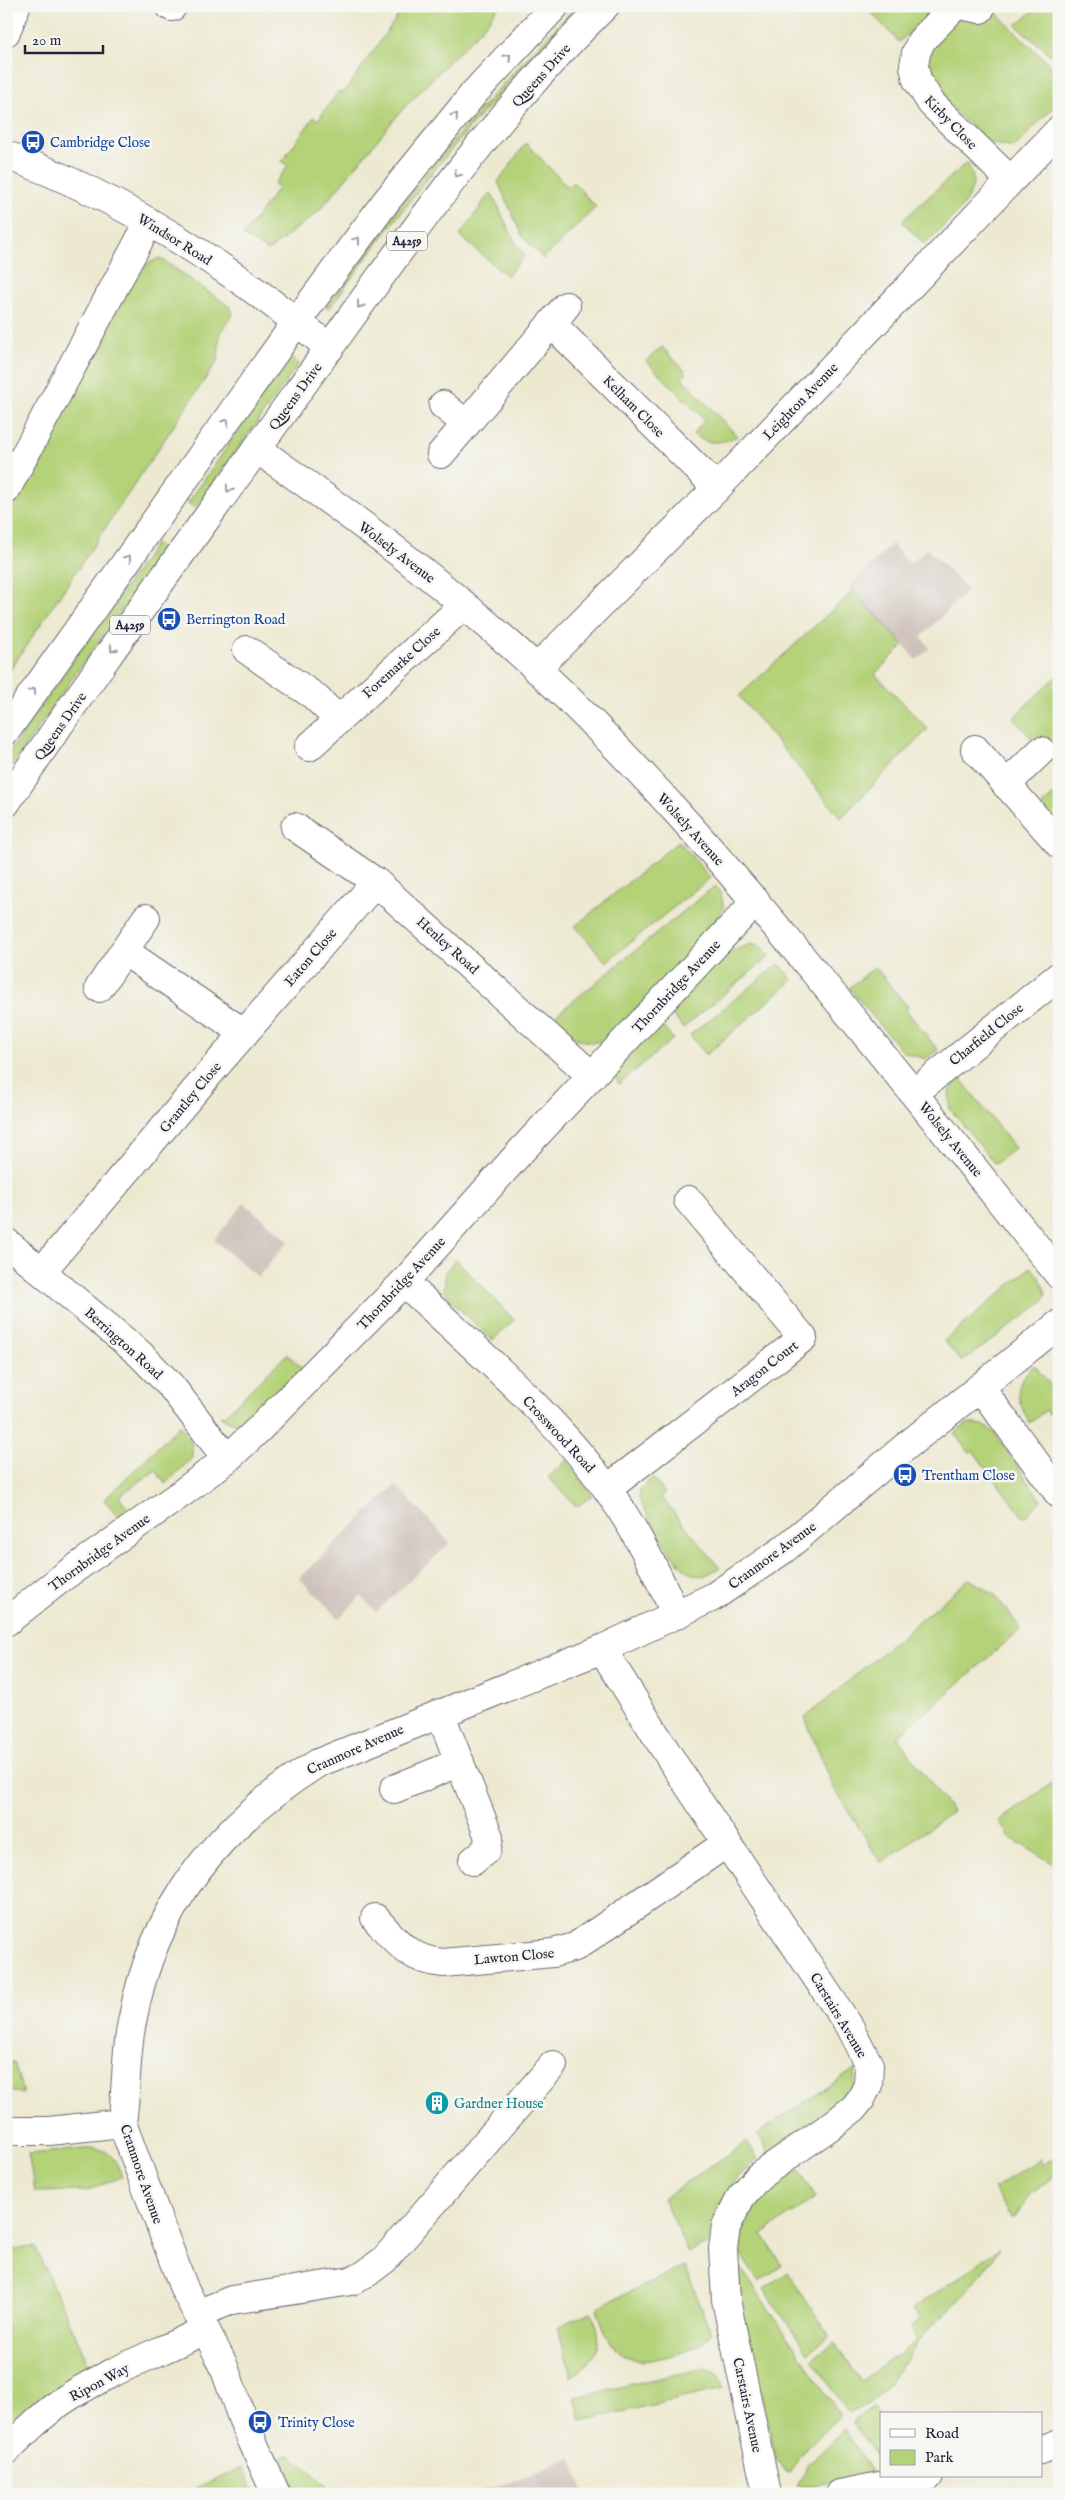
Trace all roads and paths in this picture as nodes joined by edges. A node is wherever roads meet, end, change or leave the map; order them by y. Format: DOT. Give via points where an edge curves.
graph roads {
  1 [pos="16,6"];
  2 [pos="555,6"];
  3 [pos="605,6"];
  4 [pos="966,7"];
  5 [pos="6,32"];
  6 [pos="1059,130"];
  7 [pos="6,155"];
  8 [pos="1010,180"];
  9 [pos="149,222"];
  10 [pos="297,321"];
  11 [pos="330,348"];
  12 [pos="443,405"];
  13 [pos="466,424"];
  14 [pos="257,449"];
  15 [pos="441,454"];
  16 [pos="717,488"];
  17 [pos="6,490"];
  18 [pos="464,604"];
  19 [pos="247,650"];
  20 [pos="536,669"];
  21 [pos="338,720"];
  22 [pos="6,731"];
  23 [pos="309,747"];
  24 [pos="975,748"];
  25 [pos="1041,751"];
  26 [pos="1006,785"];
  27 [pos="6,803"];
  28 [pos="295,827"];
  29 [pos="1059,844"];
  30 [pos="376,882"];
  31 [pos="756,902"];
  32 [pos="146,918"];
  33 [pos="124,951"];
  34 [pos="1059,976"];
  35 [pos="99,988"];
  36 [pos="244,1033"];
  37 [pos="592,1076"];
  38 [pos="914,1092"];
  39 [pos="688,1200"];
  40 [pos="6,1242"];
  41 [pos="42,1271"];
  42 [pos="1059,1275"];
  43 [pos="404,1282"];
  44 [pos="1059,1324"];
  45 [pos="980,1387"];
  46 [pos="227,1459"];
  47 [pos="607,1489"];
  48 [pos="1059,1494"];
  49 [pos="676,1615"];
  50 [pos="6,1622"];
  51 [pos="602,1649"];
  52 [pos="440,1713"];
  53 [pos="460,1762"];
  54 [pos="394,1789"];
  55 [pos="727,1843"];
  56 [pos="473,1861"];
  57 [pos="375,1918"];
  58 [pos="553,2065"];
  59 [pos="122,2123"];
  60 [pos="6,2131"];
  61 [pos="200,2322"];
  62 [pos="1059,2443"];
  63 [pos="1042,2450"];
  64 [pos="6,2451"];
  65 [pos="920,2478"];
  66 [pos="276,2494"];
  67 [pos="767,2494"];
  68 [pos="840,2494"];
  1 -- 5 [label="street"];
  10 -- 2 [label="street, A4259, one-way" via="434,140"];
  3 -- 11 [label="street, Queens Drive / A4259, one-way" via="487,136 420,222"];
  4 -- 8 [label="street, Kirby Close" via="921,42 914,66 917,80 931,103"];
  6 -- 8 [label="street, Leighton Avenue"];
  7 -- 9 [label="street, Windsor Road"];
  8 -- 16 [label="street, Leighton Avenue"];
  9 -- 10 [label="street, Windsor Road" via="185,243"];
  9 -- 17 [label="street"];
  10 -- 11 [label="street, Windsor Road"];
  22 -- 10 [label="street, A4259, one-way"];
  11 -- 14 [label="street, Queens Drive / A4259"];
  12 -- 13 [label="street"];
  13 -- 15 [label="street, Kelham Close"];
  13 -- 16 [label="street, Kelham Close" via="559,315"];
  14 -- 18 [label="street, Wolsely Avenue"];
  14 -- 27 [label="street, Queens Drive / A4259, one-way"];
  16 -- 20 [label="street, Leighton Avenue"];
  18 -- 20 [label="street, Wolsely Avenue"];
  18 -- 21 [label="street, Foremarke Close"];
  19 -- 21 [label="street" via="314,696"];
  20 -- 31 [label="street, Wolsely Avenue" via="687,822"];
  21 -- 23 [label="street, Foremarke Close"];
  24 -- 26 [label="street"];
  25 -- 26 [label="street"];
  26 -- 29 [label="street"];
  28 -- 30 [label="street, Henley Road"];
  30 -- 36 [label="street, Eaton Close"];
  30 -- 37 [label="street, Henley Road"];
  31 -- 37 [label="street, Thornbridge Avenue"];
  31 -- 38 [label="street, Wolsely Avenue"];
  32 -- 33 [label="street"];
  33 -- 35 [label="street"];
  33 -- 36 [label="street"];
  34 -- 38 [label="street, Charfield Close"];
  36 -- 41 [label="street, Grantley Close"];
  37 -- 43 [label="street, Thornbridge Avenue"];
  38 -- 42 [label="street, Wolsely Avenue"];
  39 -- 47 [label="street, Aragon Court" via="803,1338"];
  40 -- 41 [label="street, Berrington Road"];
  41 -- 46 [label="street, Berrington Road" via="140,1354 171,1386"];
  43 -- 46 [label="street, Thornbridge Avenue"];
  43 -- 47 [label="street, Crosswood Road" via="564,1437"];
  44 -- 45 [label="street, Cranmore Avenue"];
  45 -- 48 [label="street"];
  45 -- 49 [label="street, Cranmore Avenue" via="783,1550 738,1582"];
  46 -- 50 [label="street, Thornbridge Avenue"];
  47 -- 49 [label="street, Crosswood Road" via="649,1554"];
  49 -- 51 [label="street, Cranmore Avenue"];
  51 -- 52 [label="street, Cranmore Avenue"];
  51 -- 55 [label="street, Carstairs Avenue"];
  52 -- 53 [label="street"];
  52 -- 59 [label="street, Cranmore Avenue" via="318,1763 261,1802 207,1856 175,1904 148,1960 138,1992 127,2052"];
  53 -- 54 [label="street"];
  53 -- 56 [label="street" via="489,1837 487,1849"];
  55 -- 57 [label="street, Lawton Close" via="575,1947 554,1953 443,1963 427,1961 413,1956"];
  55 -- 67 [label="street, Carstairs Avenue" via="849,2026 869,2065 868,2085 854,2108 759,2176 741,2197 726,2227 723,2248 726,2300"];
  58 -- 61 [label="street" via="390,2253 364,2275 340,2283 218,2304"];
  59 -- 60 [label="street" via="49,2131"];
  59 -- 61 [label="street, Cranmore Avenue" via="170,2256"];
  61 -- 64 [label="street, Ripon Way" via="71,2396 49,2411"];
  61 -- 66 [label="street, Cranmore Avenue" via="223,2364 242,2418"];
  62 -- 63 [label="street"];
  65 -- 68 [label="street"];
}
